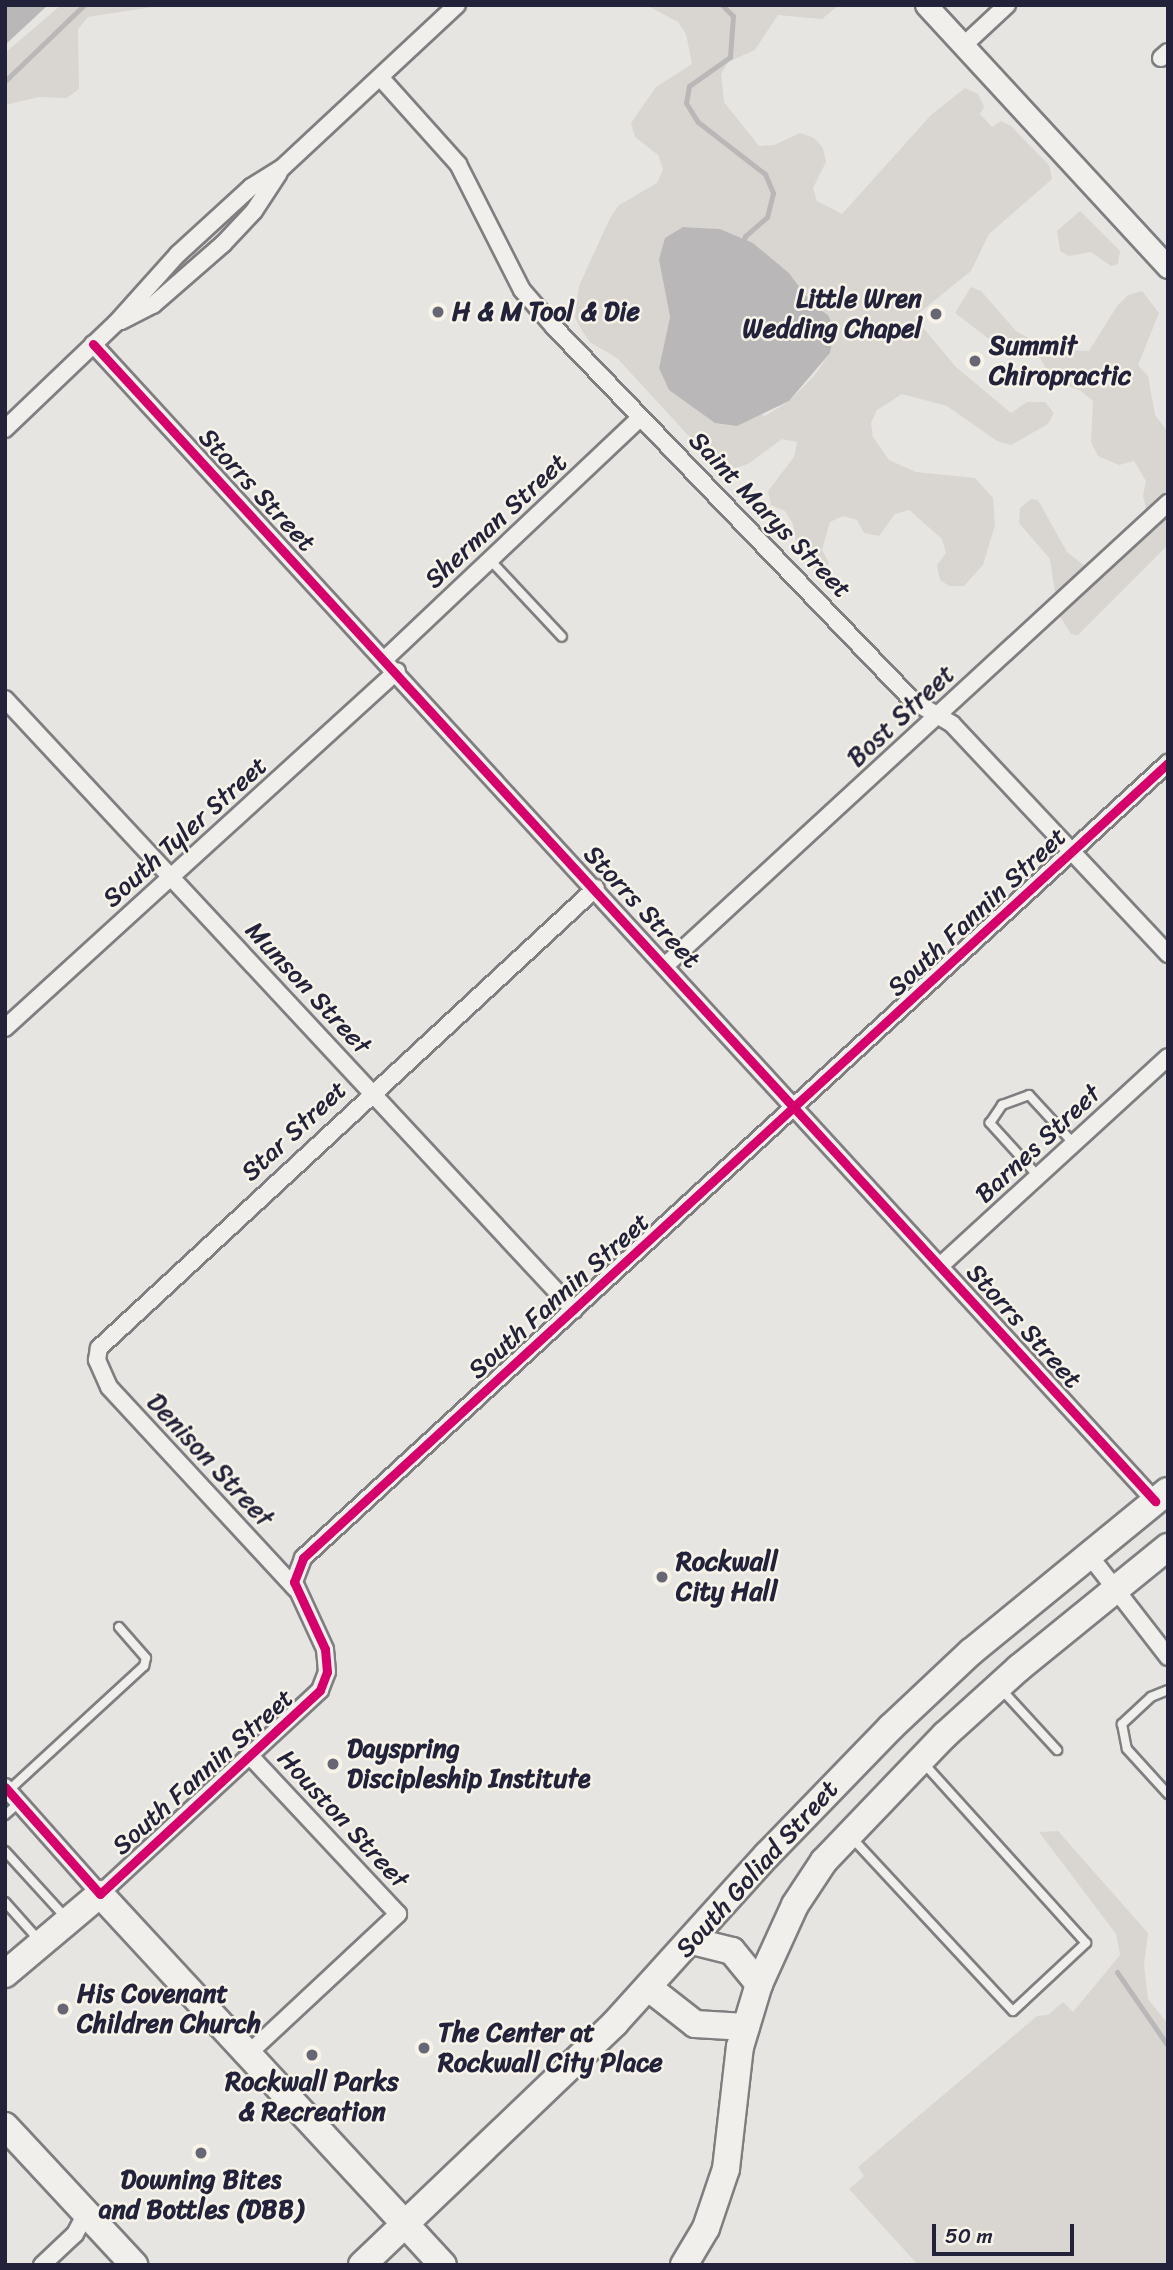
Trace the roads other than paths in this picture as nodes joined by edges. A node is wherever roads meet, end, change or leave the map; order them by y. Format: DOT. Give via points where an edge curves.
graph roads {
  1 [pos="457,5"];
  2 [pos="926,5"];
  3 [pos="1007,5"];
  4 [pos="963,46"];
  5 [pos="380,77"];
  6 [pos="282,168"];
  7 [pos="1168,267"];
  8 [pos="116,323"];
  9 [pos="93,344"];
  10 [pos="640,418"];
  11 [pos="5,429"];
  12 [pos="1168,503"];
  13 [pos="490,560"];
  14 [pos="562,637"];
  15 [pos="391,665"];
  16 [pos="5,699"];
  17 [pos="937,715"];
  18 [pos="1168,763"];
  19 [pos="1072,853"];
  20 [pos="172,878"];
  21 [pos="596,888"];
  22 [pos="1168,954"];
  23 [pos="667,964"];
  24 [pos="5,1028"];
  25 [pos="1168,1057"];
  26 [pos="371,1093"];
  27 [pos="797,1107"];
  28 [pos="1074,1144"];
  29 [pos="1038,1177"];
  30 [pos="940,1266"];
  31 [pos="574,1310"];
  32 [pos="97,1360"];
  33 [pos="1161,1496"];
  34 [pos="1168,1547"];
  35 [pos="1089,1555"];
  36 [pos="296,1589"];
  37 [pos="1116,1589"];
  38 [pos="119,1628"];
  39 [pos="1168,1657"];
  40 [pos="999,1687"];
  41 [pos="1168,1690"];
  42 [pos="1057,1750"];
  43 [pos="252,1758"];
  44 [pos="920,1759"];
  45 [pos="11,1794"];
  46 [pos="1168,1794"];
  47 [pos="5,1815"];
  48 [pos="847,1833"];
  49 [pos="5,1851"];
  50 [pos="100,1894"];
  51 [pos="5,1902"];
  52 [pos="68,1919"];
  53 [pos="40,1941"];
  54 [pos="692,1941"];
  55 [pos="5,1974"];
  56 [pos="759,1983"];
  57 [pos="649,1988"];
  58 [pos="746,2027"];
  59 [pos="249,2053"];
  60 [pos="5,2126"];
  61 [pos="86,2213"];
  62 [pos="406,2223"];
  63 [pos="42,2265"];
  64 [pos="134,2265"];
  65 [pos="362,2265"];
  66 [pos="443,2265"];
  67 [pos="684,2265"];
  1 -- 5 [label="street"];
  2 -- 4 [label="street"];
  3 -- 4 [label="street"];
  4 -- 7 [label="street"];
  5 -- 6 [label="street"];
  5 -- 10 [label="street, Saint Marys Street" via="458,164 522,290"];
  6 -- 8 [label="street" via="251,187 178,254"];
  6 -- 8 [label="street" via="254,211 223,244 153,305"];
  8 -- 9 [label="street"];
  9 -- 11 [label="street"];
  9 -- 15 [label="street, Storrs Street"];
  10 -- 13 [label="street, Sherman Street"];
  10 -- 17 [label="street, Saint Marys Street" via="722,496 914,701"];
  12 -- 17 [label="street, Bost Street"];
  13 -- 14 [label="lane"];
  13 -- 15 [label="street, Sherman Street"];
  15 -- 20 [label="street, South Tyler Street"];
  15 -- 21 [label="street, Storrs Street"];
  16 -- 20 [label="street, Munson Street"];
  17 -- 19 [label="street, Saint Marys Street" via="952,724"];
  17 -- 23 [label="street, Bost Street"];
  18 -- 19 [label="street, South Fannin Street"];
  19 -- 22 [label="street, Saint Marys Street"];
  19 -- 27 [label="street, South Fannin Street"];
  20 -- 24 [label="street, South Tyler Street"];
  20 -- 26 [label="street, Munson Street"];
  21 -- 23 [label="street, Storrs Street"];
  21 -- 26 [label="street, Star Street"];
  23 -- 27 [label="street, Storrs Street"];
  25 -- 28 [label="street, Barnes Street"];
  26 -- 31 [label="street, Munson Street"];
  26 -- 32 [label="street, Star Street" via="106,1338"];
  27 -- 30 [label="street, Storrs Street"];
  27 -- 31 [label="street, South Fannin Street"];
  28 -- 29 [label="street, Barnes Street"];
  28 -- 29 [label="lane" via="1029,1095 1002,1105 990,1123"];
  29 -- 30 [label="street, Barnes Street"];
  30 -- 33 [label="street, Storrs Street"];
  31 -- 36 [label="street, South Fannin Street" via="303,1558 296,1572"];
  32 -- 36 [label="street, Denison Street" via="109,1387"];
  33 -- 35 [label="main road, South Goliad Street"];
  34 -- 37 [label="main road, South Goliad Street"];
  35 -- 37 [label="street"];
  35 -- 54 [label="main road, South Goliad Street" via="891,1727 767,1855"];
  36 -- 43 [label="street, South Fannin Street" via="325,1649 325,1680 312,1702"];
  37 -- 39 [label="street"];
  37 -- 40 [label="main road, South Goliad Street"];
  38 -- 45 [label="lane" via="145,1658 144,1666"];
  40 -- 42 [label="lane"];
  40 -- 44 [label="main road, South Goliad Street"];
  41 -- 46 [label="lane" via="1151,1697 1122,1724 1127,1749"];
  43 -- 50 [label="street, South Fannin Street"];
  43 -- 59 [label="street, Houston Street" via="398,1914"];
  44 -- 48 [label="main road, South Goliad Street"];
  44 -- 48 [label="lane" via="1086,1943 1013,2011"];
  45 -- 47 [label="lane"];
  45 -- 50 [label="street"];
  48 -- 56 [label="main road, South Goliad Street" via="795,1905"];
  49 -- 52 [label="lane"];
  50 -- 52 [label="main road, South Fannin Street"];
  50 -- 59 [label="main road"];
  51 -- 53 [label="lane"];
  52 -- 53 [label="main road, South Fannin Street"];
  53 -- 55 [label="main road, South Fannin Street"];
  54 -- 56 [label="main road" via="732,1951"];
  54 -- 57 [label="main road, South Goliad Street"];
  56 -- 58 [label="main road, South Goliad Street"];
  57 -- 58 [label="main road" via="695,2024"];
  57 -- 62 [label="main road, South Goliad Street"];
  58 -- 67 [label="main road, South Goliad Street" via="726,2169 706,2228"];
  59 -- 62 [label="main road"];
  60 -- 61 [label="main road"];
  61 -- 63 [label="street" via="75,2234"];
  61 -- 64 [label="main road"];
  62 -- 65 [label="main road, South Goliad Street"];
  62 -- 66 [label="main road"];
}
